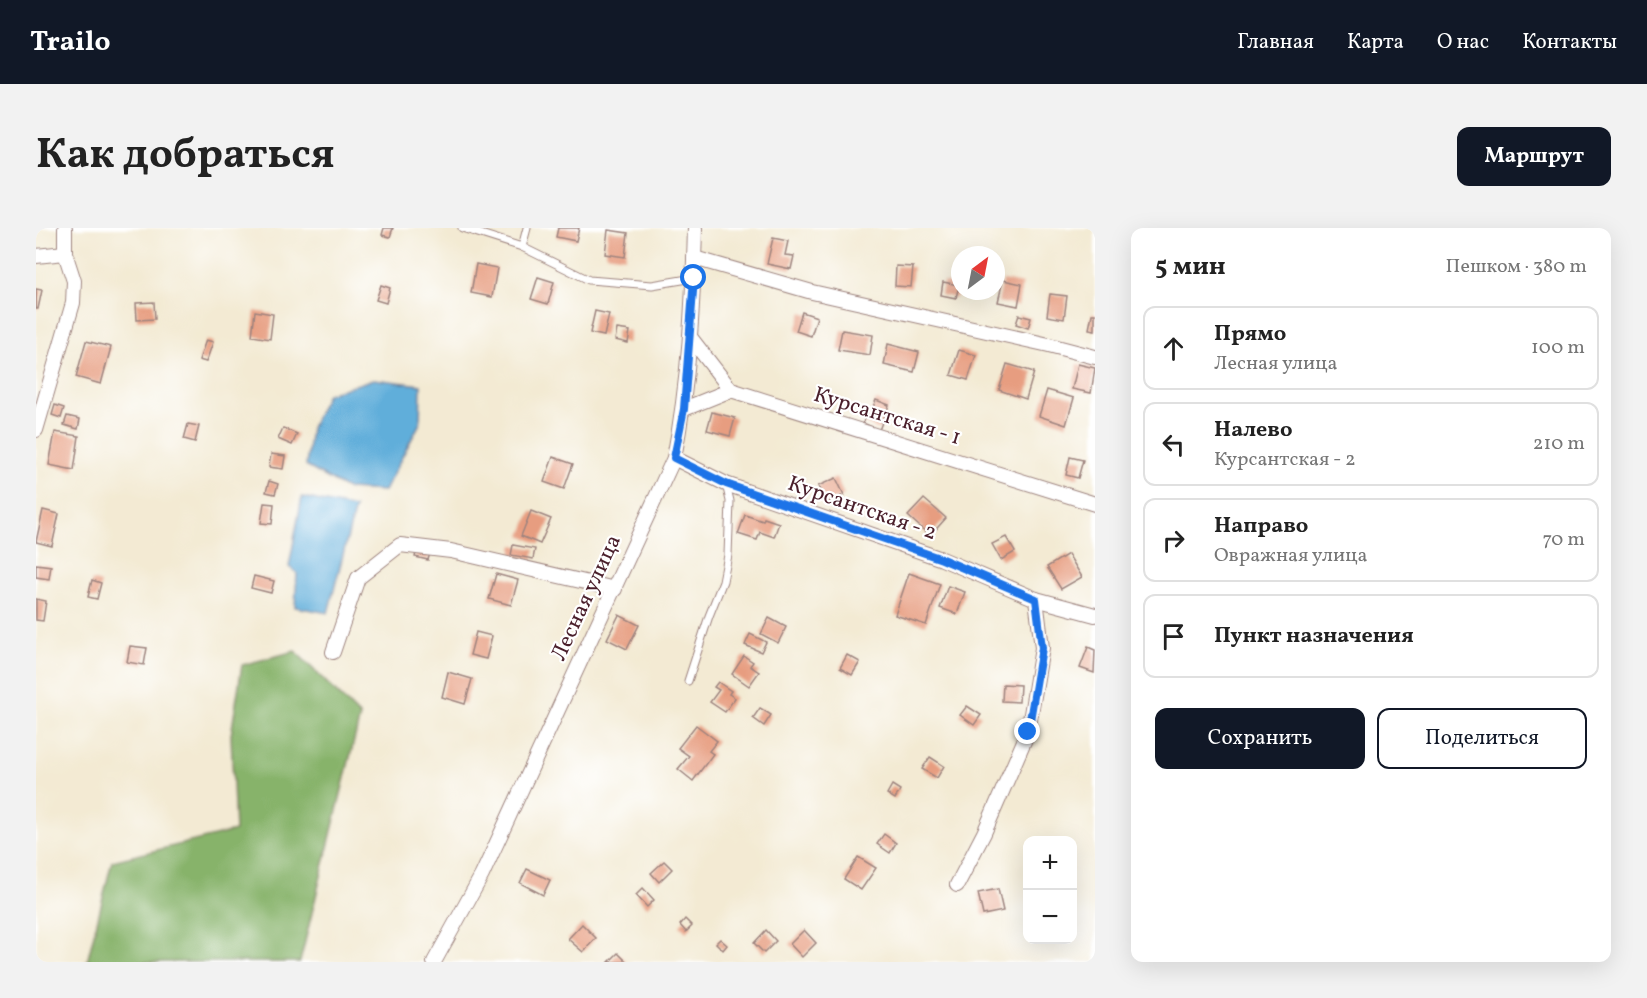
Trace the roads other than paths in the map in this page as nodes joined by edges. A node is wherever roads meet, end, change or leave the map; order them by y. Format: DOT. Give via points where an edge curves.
graph roads {
  1 [pos="65,228"];
  2 [pos="462,228"];
  3 [pos="527,228"];
  4 [pos="695,228"];
  5 [pos="522,247"];
  6 [pos="65,253"];
  7 [pos="36,256"];
  8 [pos="694,258"];
  9 [pos="694,278"];
  10 [pos="690,337"];
  11 [pos="1095,357"];
  12 [pos="731,390"];
  13 [pos="684,409"];
  14 [pos="36,430"];
  15 [pos="674,458"];
  16 [pos="726,484"];
  17 [pos="1095,504"];
  18 [pos="615,589"];
  19 [pos="1036,599"];
  20 [pos="1095,615"];
  21 [pos="333,652"];
  22 [pos="688,681"];
  23 [pos="957,885"];
  24 [pos="434,962"];
  1 -- 6 [label="street"];
  2 -- 5 [label="lane"];
  3 -- 5 [label="lane"];
  4 -- 8 [label="street, Лесная улица"];
  5 -- 9 [label="lane" via="589,280 652,285"];
  6 -- 7 [label="street"];
  6 -- 14 [label="street" via="74,281 73,303"];
  8 -- 9 [label="street, Лесная улица"];
  8 -- 11 [label="street" via="812,292"];
  9 -- 10 [label="street, Лесная улица"];
  10 -- 12 [label="street"];
  10 -- 13 [label="street, Лесная улица"];
  12 -- 13 [label="street"];
  12 -- 17 [label="street, Курсантская - 1"];
  13 -- 15 [label="street, Лесная улица"];
  15 -- 16 [label="street, Курсантская - 2"];
  15 -- 18 [label="street, Лесная улица"];
  16 -- 19 [label="street, Курсантская - 2" via="942,559"];
  16 -- 22 [label="lane" via="730,501 723,581"];
  18 -- 21 [label="street" via="451,551 400,545 358,578"];
  18 -- 24 [label="street, Лесная улица" via="482,875"];
  19 -- 20 [label="street, Курсантская - 2"];
  19 -- 23 [label="street" via="1042,648 1028,732"];
}
